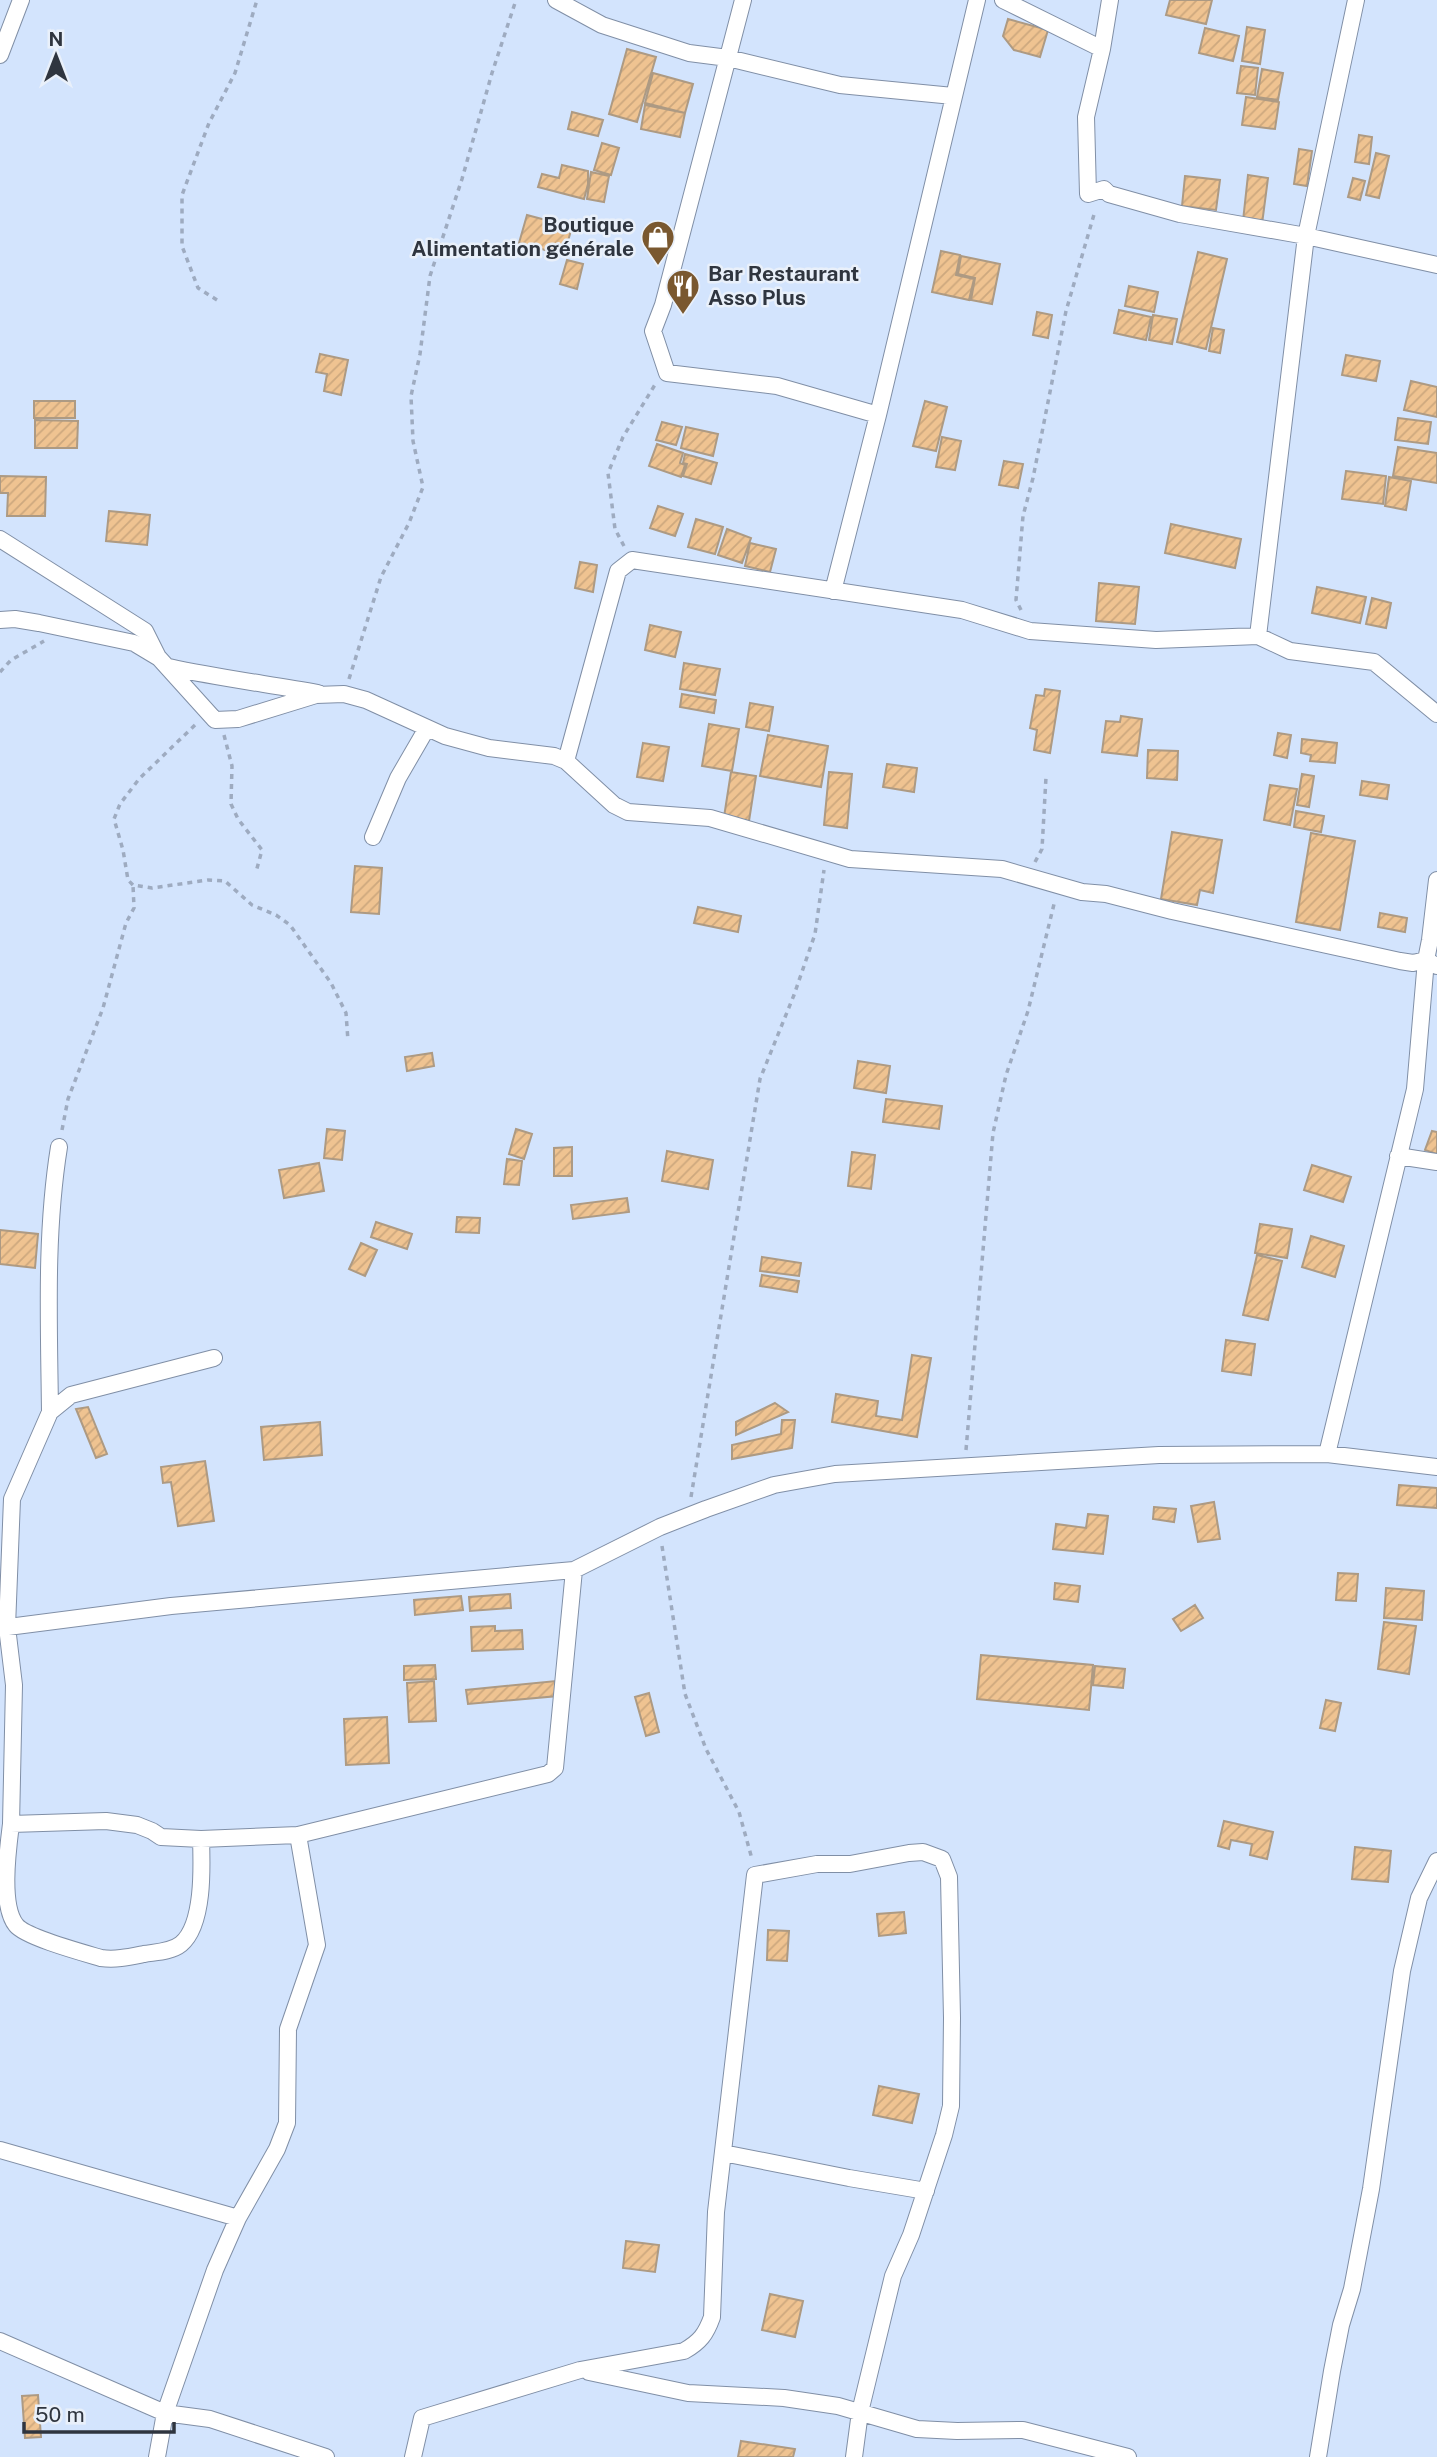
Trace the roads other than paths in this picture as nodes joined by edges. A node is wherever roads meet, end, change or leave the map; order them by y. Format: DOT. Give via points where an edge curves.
graph roads {
  1 [pos="21,0"];
  2 [pos="556,0"];
  3 [pos="743,0"];
  4 [pos="976,0"];
  5 [pos="1003,0"];
  6 [pos="1110,0"];
  7 [pos="1356,0"];
  8 [pos="1102,49"];
  9 [pos="0,55"];
  10 [pos="729,58"];
  11 [pos="953,96"];
  12 [pos="1306,236"];
  13 [pos="1437,265"];
  14 [pos="878,415"];
  15 [pos="0,539"];
  16 [pos="833,590"];
  17 [pos="0,620"];
  18 [pos="1258,636"];
  19 [pos="164,663"];
  20 [pos="337,694"];
  21 [pos="1437,714"];
  22 [pos="427,728"];
  23 [pos="566,761"];
  24 [pos="373,836"];
  25 [pos="1437,880"];
  26 [pos="1431,963"];
  27 [pos="59,1147"];
  28 [pos="1398,1156"];
  29 [pos="1437,1163"];
  30 [pos="214,1359"];
  31 [pos="50,1412"];
  32 [pos="1327,1454"];
  33 [pos="1437,1467"];
  34 [pos="6,1498"];
  35 [pos="574,1570"];
  36 [pos="4,1627"];
  37 [pos="11,1824"];
  38 [pos="298,1835"];
  39 [pos="201,1839"];
  40 [pos="1437,1861"];
  41 [pos="0,2150"];
  42 [pos="723,2153"];
  43 [pos="926,2191"];
  44 [pos="238,2218"];
  45 [pos="0,2341"];
  46 [pos="580,2370"];
  47 [pos="860,2412"];
  48 [pos="165,2413"];
  49 [pos="157,2457"];
  50 [pos="326,2457"];
  51 [pos="413,2457"];
  52 [pos="854,2457"];
  53 [pos="1128,2457"];
  54 [pos="1318,2457"];
  1 -- 9 [label="street"];
  2 -- 10 [label="street" via="602,25 689,53"];
  3 -- 10 [label="street"];
  4 -- 11 [label="street"];
  5 -- 8 [label="street"];
  6 -- 8 [label="street"];
  7 -- 12 [label="street"];
  8 -- 12 [label="street" via="1086,117 1088,194 1104,189 1180,214"];
  10 -- 11 [label="street" via="840,85"];
  10 -- 14 [label="street" via="653,331 667,373 777,386"];
  11 -- 14 [label="street"];
  12 -- 13 [label="street"];
  12 -- 18 [label="street"];
  14 -- 16 [label="street"];
  15 -- 19 [label="street" via="145,631"];
  16 -- 18 [label="street" via="962,610 1030,631 1156,640"];
  16 -- 23 [label="street" via="632,560 618,571"];
  17 -- 19 [label="street" via="15,619 134,643"];
  18 -- 21 [label="street" via="1290,651 1374,662"];
  19 -- 20 [label="street" via="217,678"];
  19 -- 20 [label="street" via="215,720 238,719 316,695"];
  20 -- 22 [label="street" via="366,700"];
  22 -- 23 [label="street" via="489,748"];
  22 -- 24 [label="street" via="398,778"];
  23 -- 26 [label="street" via="628,812 710,818 850,859 1002,869 1082,892 1400,961"];
  25 -- 26 [label="street"];
  26 -- 28 [label="street" via="1415,1089"];
  27 -- 31 [label="street" via="49,1261"];
  28 -- 29 [label="street"];
  28 -- 32 [label="street"];
  30 -- 31 [label="street" via="71,1395"];
  31 -- 34 [label="street"];
  32 -- 33 [label="street"];
  32 -- 35 [label="street" via="1159,1455 835,1474 774,1485 688,1516"];
  34 -- 36 [label="street"];
  35 -- 36 [label="street" via="171,1605"];
  35 -- 38 [label="street" via="555,1768 548,1774"];
  36 -- 37 [label="street" via="14,1685"];
  37 -- 39 [label="street" via="106,1821 136,1825 161,1837"];
  37 -- 39 [label="street" via="6,1860 8,1901 16,1926 31,1935 113,1959 179,1946 190,1934 200,1890"];
  38 -- 39 [label="street"];
  38 -- 44 [label="street" via="317,1945 288,2029 288,2123"];
  40 -- 54 [label="street" via="1419,1898 1402,1971 1371,2189"];
  41 -- 44 [label="street"];
  42 -- 43 [label="street"];
  42 -- 43 [label="street" via="755,1875 923,1852 942,1859 949,1877 952,2018 951,2106"];
  42 -- 46 [label="street" via="712,2317 706,2333 684,2351"];
  43 -- 47 [label="street" via="893,2277"];
  44 -- 48 [label="street"];
  45 -- 48 [label="street"];
  46 -- 47 [label="street" via="688,2392 784,2398"];
  46 -- 51 [label="street" via="422,2418"];
  47 -- 52 [label="street"];
  47 -- 53 [label="street" via="918,2429 1023,2430"];
  48 -- 49 [label="street"];
  48 -- 50 [label="street" via="210,2419"];
}
